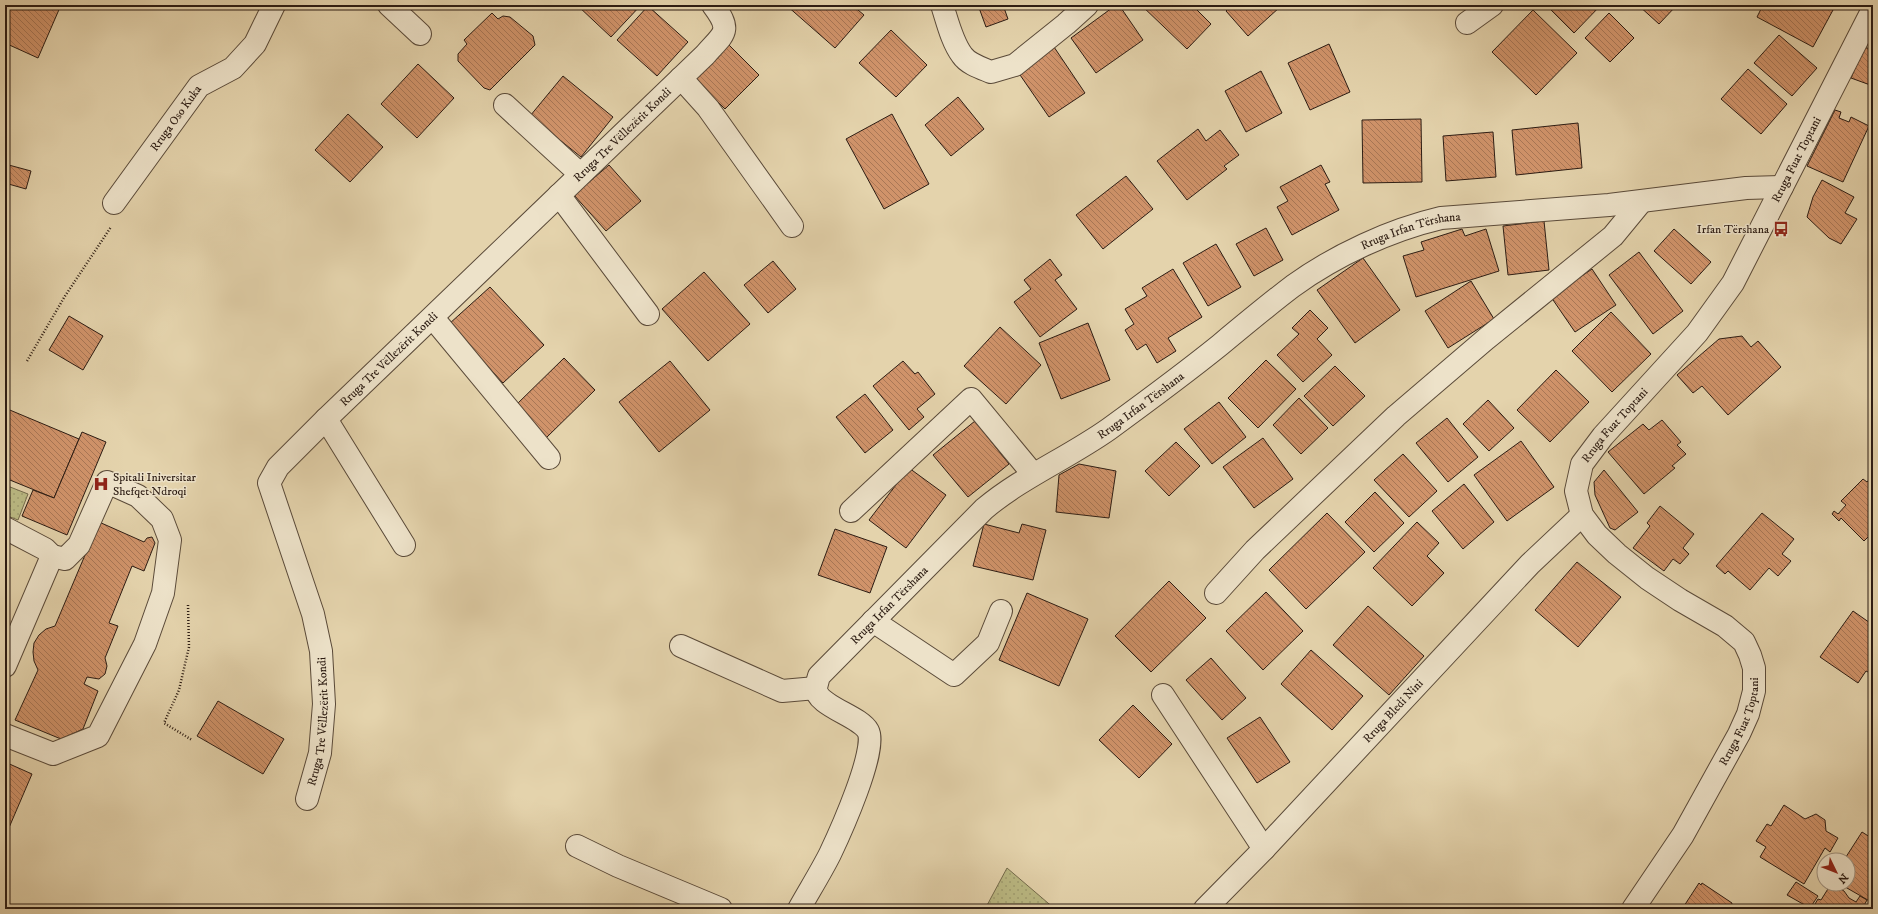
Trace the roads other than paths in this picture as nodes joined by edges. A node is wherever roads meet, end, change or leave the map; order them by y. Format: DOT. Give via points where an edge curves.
graph roads {
  1 [pos="274,5"];
  2 [pos="389,5"];
  3 [pos="713,5"];
  4 [pos="942,5"];
  5 [pos="1087,5"];
  6 [pos="1492,5"];
  7 [pos="1873,9"];
  8 [pos="1467,23"];
  9 [pos="420,34"];
  10 [pos="681,78"];
  11 [pos="505,105"];
  12 [pos="580,174"];
  13 [pos="1782,187"];
  14 [pos="559,195"];
  15 [pos="1641,202"];
  16 [pos="114,203"];
  17 [pos="792,226"];
  18 [pos="648,314"];
  19 [pos="433,318"];
  20 [pos="326,419"];
  21 [pos="549,458"];
  22 [pos="1033,474"];
  23 [pos="851,511"];
  24 [pos="1582,516"];
  25 [pos="5,528"];
  26 [pos="404,545"];
  27 [pos="52,556"];
  28 [pos="1216,593"];
  29 [pos="1001,611"];
  30 [pos="873,621"];
  31 [pos="681,646"];
  32 [pos="5,666"];
  33 [pos="816,688"];
  34 [pos="1163,695"];
  35 [pos="5,735"];
  36 [pos="307,799"];
  37 [pos="577,846"];
  38 [pos="1264,849"];
  39 [pos="721,909"];
  40 [pos="799,909"];
  41 [pos="1205,909"];
  42 [pos="1633,909"];
  1 -- 16 [label="street, Rruga Oso Kuka" via="255,44 233,68 199,86"];
  2 -- 9 [label="street"];
  3 -- 10 [label="street, Rruga Tre Vëllezërit Kondi" via="723,18 724,33"];
  4 -- 5 [label="street" via="949,28 962,55 976,66 991,72 1015,65"];
  6 -- 8 [label="street"];
  7 -- 13 [label="street, Rruga Fuat Toptani"];
  10 -- 12 [label="street, Rruga Tre Vëllezërit Kondi"];
  10 -- 17 [label="street" via="708,108"];
  11 -- 12 [label="street"];
  12 -- 14 [label="street, Rruga Tre Vëllezërit Kondi"];
  13 -- 15 [label="street, Rruga Irfan Tërshana" via="1746,188"];
  13 -- 24 [label="street, Rruga Fuat Toptani" via="1733,282 1697,333 1603,436 1582,464 1576,491"];
  14 -- 18 [label="street"];
  14 -- 19 [label="street, Rruga Tre Vëllezërit Kondi"];
  15 -- 22 [label="street, Rruga Irfan Tërshana" via="1441,218 1417,224 1356,250 1293,286 1108,429"];
  15 -- 28 [label="street" via="1614,236 1486,339 1396,416 1255,550"];
  19 -- 20 [label="street, Rruga Tre Vëllezërit Kondi"];
  19 -- 21 [label="street"];
  20 -- 26 [label="street"];
  20 -- 36 [label="street, Rruga Tre Vëllezërit Kondi" via="278,468 269,483 313,614 321,651 324,704 320,753"];
  22 -- 23 [label="street" via="971,399"];
  22 -- 30 [label="street, Rruga Irfan Tërshana" via="984,509"];
  24 -- 38 [label="street, Rruga Bledi Nini" via="1530,564"];
  24 -- 42 [label="street, Rruga Fuat Toptani" via="1597,535 1647,578 1737,636 1748,648 1754,668 1754,691 1748,714 1740,730 1683,835"];
  25 -- 27 [label="street" via="45,548"];
  27 -- 32 [label="street"];
  27 -- 35 [label="street" via="65,559 80,545 107,482 138,496 162,519 170,540 163,593 145,644 98,736 53,754"];
  29 -- 30 [label="street" via="988,643 954,675"];
  30 -- 33 [label="street, Rruga Irfan Tërshana" via="820,676"];
  31 -- 33 [label="street" via="782,692"];
  33 -- 40 [label="street" via="820,698 860,723 868,731 870,747 848,814 830,854"];
  34 -- 38 [label="street"];
  37 -- 39 [label="street"];
  38 -- 41 [label="street, Rruga Bledi Nini"];
}
